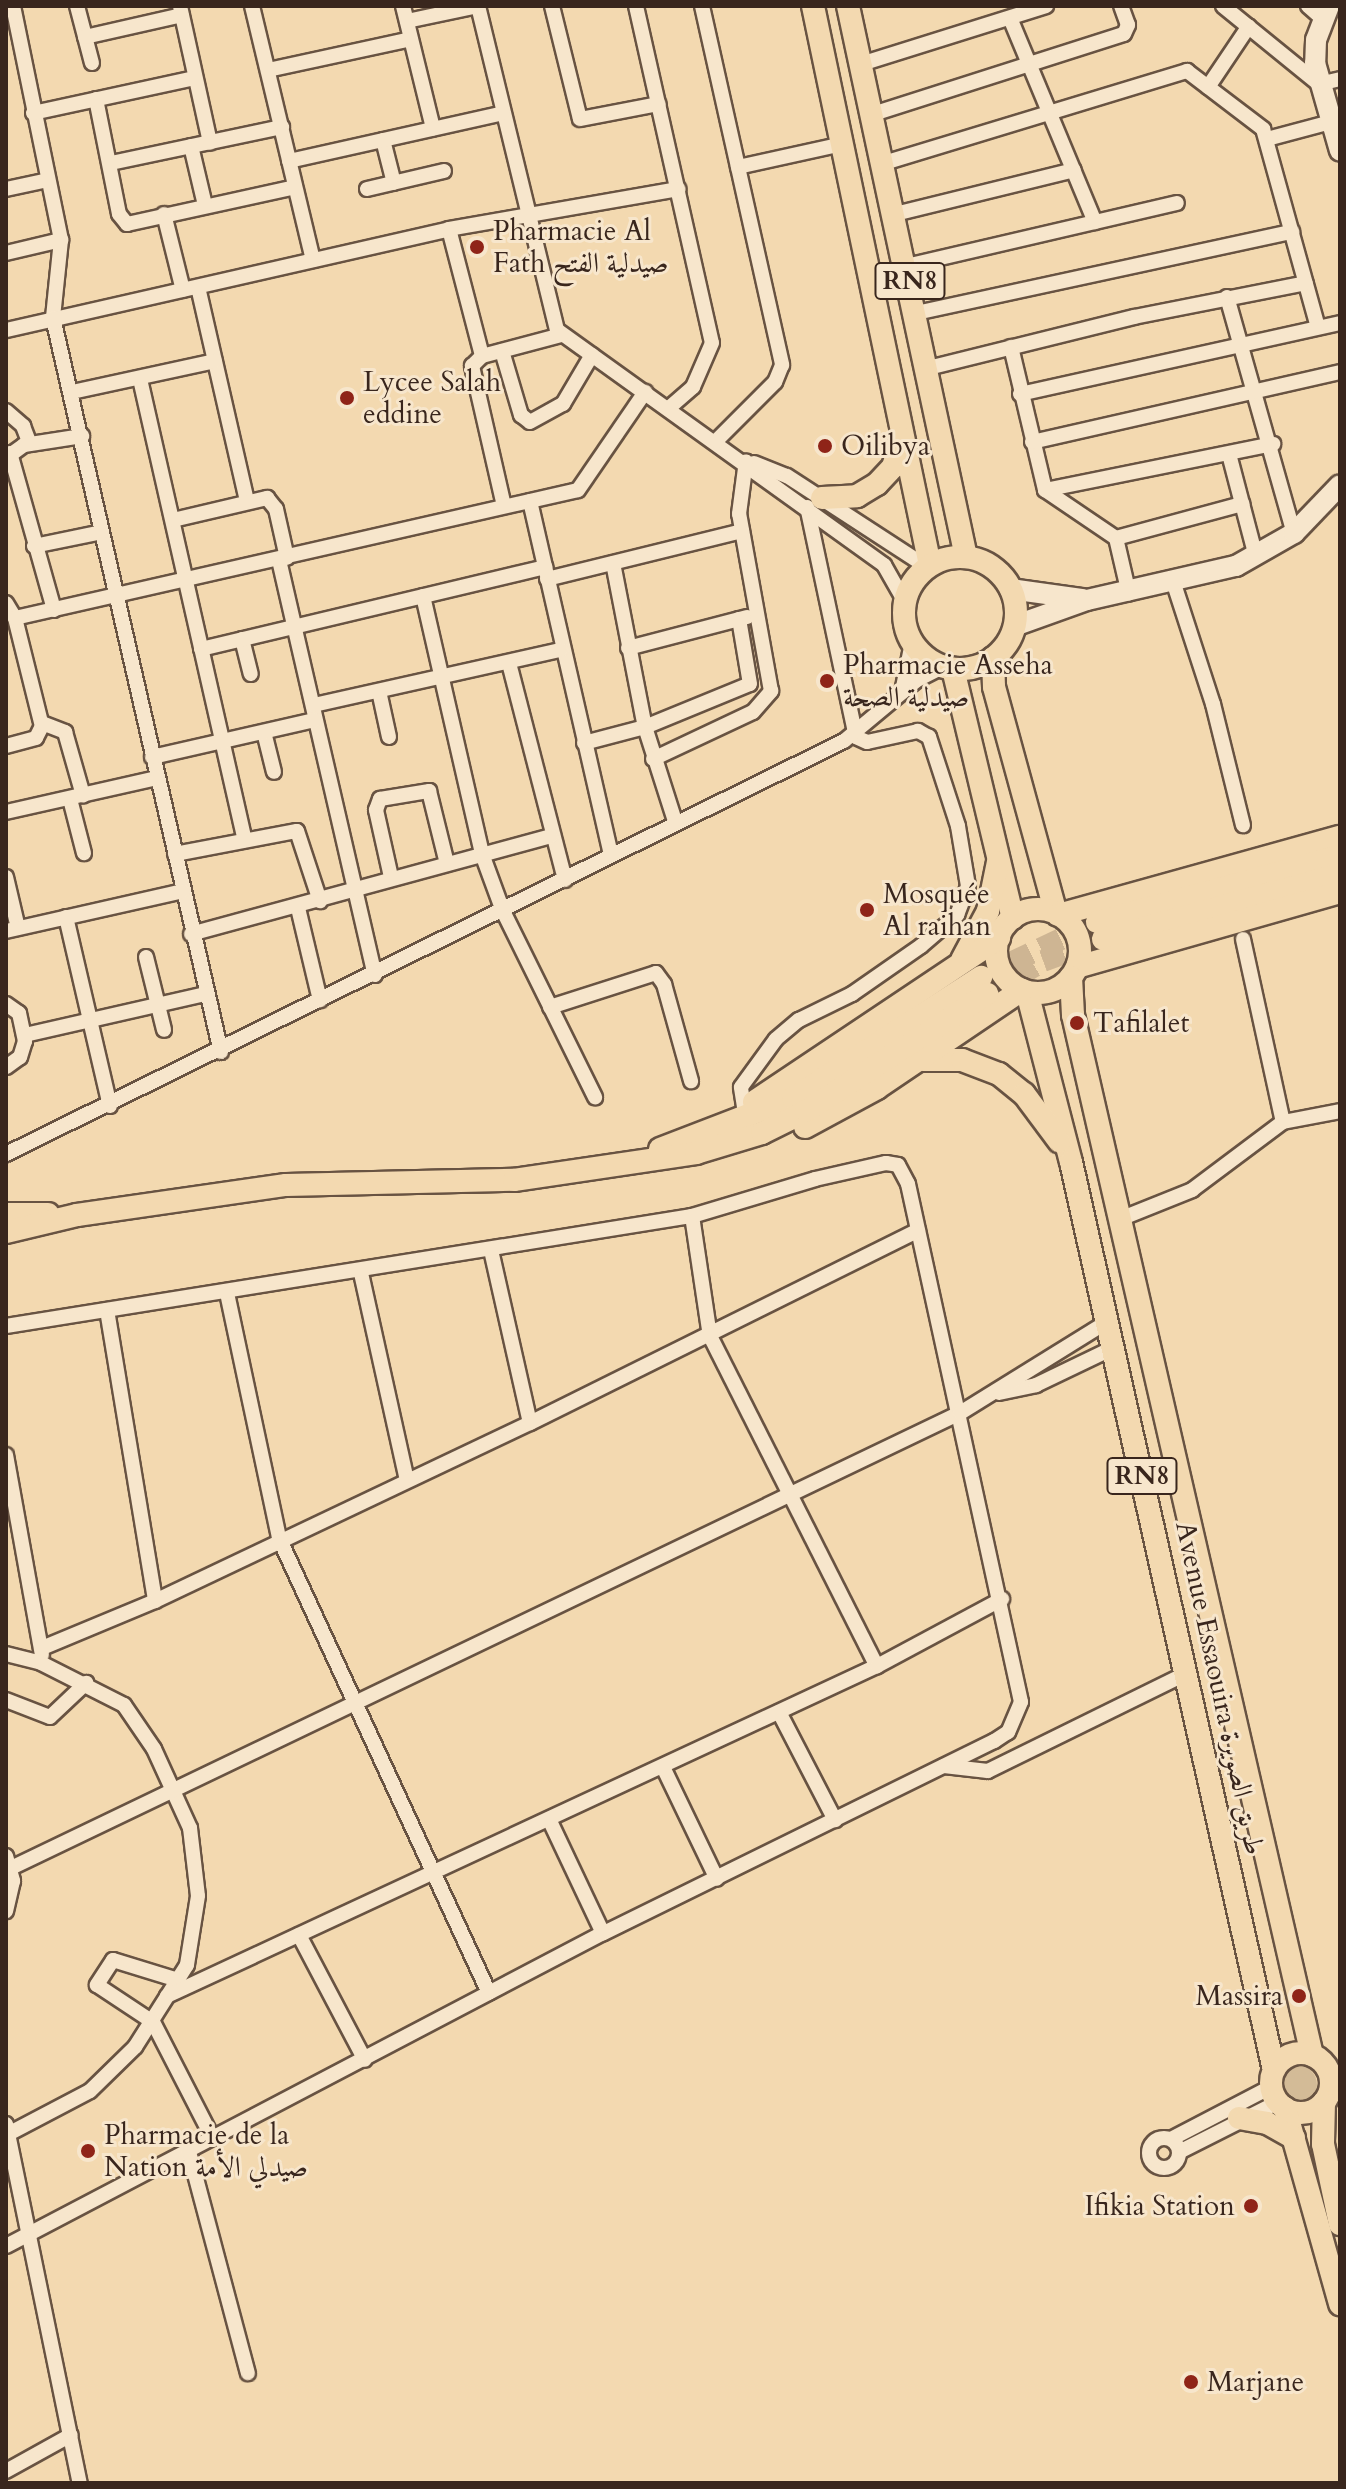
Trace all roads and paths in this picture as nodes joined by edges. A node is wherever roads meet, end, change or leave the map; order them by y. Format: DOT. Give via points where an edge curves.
graph roads {
  1 [pos="13,6"];
  2 [pos="77,6"];
  3 [pos="252,6"];
  4 [pos="403,6"];
  5 [pos="478,6"];
  6 [pos="552,6"];
  7 [pos="636,6"];
  8 [pos="702,6"];
  9 [pos="813,6"];
  10 [pos="848,6"];
  11 [pos="997,6"];
  12 [pos="1046,6"];
  13 [pos="1121,6"];
  14 [pos="1223,6"];
  15 [pos="181,10"];
  16 [pos="1320,10"];
  17 [pos="1007,19"];
  18 [pos="407,21"];
  19 [pos="1249,26"];
  20 [pos="85,37"];
  21 [pos="411,39"];
  22 [pos="11,41"];
  23 [pos="92,63"];
  24 [pos="861,64"];
  25 [pos="1030,65"];
  26 [pos="268,70"];
  27 [pos="195,78"];
  28 [pos="1340,79"];
  29 [pos="1319,84"];
  30 [pos="1208,87"];
  31 [pos="96,99"];
  32 [pos="659,104"];
  33 [pos="1049,110"];
  34 [pos="33,113"];
  35 [pos="503,113"];
  36 [pos="873,114"];
  37 [pos="1331,122"];
  38 [pos="282,127"];
  39 [pos="433,128"];
  40 [pos="1267,139"];
  41 [pos="383,140"];
  42 [pos="210,143"];
  43 [pos="843,144"];
  44 [pos="191,146"];
  45 [pos="1340,151"];
  46 [pos="289,161"];
  47 [pos="111,163"];
  48 [pos="884,163"];
  49 [pos="738,167"];
  50 [pos="1074,170"];
  51 [pos="444,171"];
  52 [pos="48,180"];
  53 [pos="394,183"];
  54 [pos="295,187"];
  55 [pos="6,189"];
  56 [pos="367,189"];
  57 [pos="679,189"];
  58 [pos="1177,203"];
  59 [pos="205,205"];
  60 [pos="164,214"];
  61 [pos="895,214"];
  62 [pos="527,218"];
  63 [pos="1095,222"];
  64 [pos="449,229"];
  65 [pos="1292,232"];
  66 [pos="61,240"];
  67 [pos="6,253"];
  68 [pos="313,260"];
  69 [pos="906,266"];
  70 [pos="1306,283"];
  71 [pos="191,289"];
  72 [pos="1227,297"];
  73 [pos="916,313"];
  74 [pos="53,318"];
  75 [pos="1340,323"];
  76 [pos="1318,327"];
  77 [pos="6,330"];
  78 [pos="561,335"];
  79 [pos="1011,347"];
  80 [pos="1239,347"];
  81 [pos="502,351"];
  82 [pos="592,355"];
  83 [pos="482,356"];
  84 [pos="215,361"];
  85 [pos="928,368"];
  86 [pos="1340,372"];
  87 [pos="140,379"];
  88 [pos="72,392"];
  89 [pos="645,392"];
  90 [pos="1255,392"];
  91 [pos="1020,394"];
  92 [pos="669,408"];
  93 [pos="6,411"];
  94 [pos="903,433"];
  95 [pos="82,436"];
  96 [pos="716,441"];
  97 [pos="1032,442"];
  98 [pos="30,444"];
  99 [pos="1273,444"];
  100 [pos="1229,454"];
  101 [pos="8,456"];
  102 [pos="746,461"];
  103 [pos="1340,485"];
  104 [pos="1045,490"];
  105 [pos="247,501"];
  106 [pos="530,501"];
  107 [pos="814,503"];
  108 [pos="1242,504"];
  109 [pos="504,506"];
  110 [pos="173,520"];
  111 [pos="742,531"];
  112 [pos="102,532"];
  113 [pos="1294,533"];
  114 [pos="1116,538"];
  115 [pos="34,546"];
  116 [pos="966,557"];
  117 [pos="1256,557"];
  118 [pos="283,559"];
  119 [pos="613,563"];
  120 [pos="929,566"];
  121 [pos="546,573"];
  122 [pos="185,582"];
  123 [pos="1174,584"];
  124 [pos="1010,589"];
  125 [pos="1129,594"];
  126 [pos="115,596"];
  127 [pos="423,596"];
  128 [pos="1087,600"];
  129 [pos="905,602"];
  130 [pos="6,603"];
  131 [pos="54,610"];
  132 [pos="757,614"];
  133 [pos="739,619"];
  134 [pos="16,620"];
  135 [pos="295,626"];
  136 [pos="1014,626"];
  137 [pos="6,637"];
  138 [pos="242,639"];
  139 [pos="912,643"];
  140 [pos="628,648"];
  141 [pos="201,649"];
  142 [pos="561,650"];
  143 [pos="993,658"];
  144 [pos="509,663"];
  145 [pos="948,668"];
  146 [pos="251,674"];
  147 [pos="442,678"];
  148 [pos="379,691"];
  149 [pos="902,693"];
  150 [pos="314,712"];
  151 [pos="42,723"];
  152 [pos="645,727"];
  153 [pos="264,732"];
  154 [pos="856,734"];
  155 [pos="389,737"];
  156 [pos="219,742"];
  157 [pos="584,743"];
  158 [pos="6,746"];
  159 [pos="152,757"];
  160 [pos="653,759"];
  161 [pos="274,772"];
  162 [pos="157,778"];
  163 [pos="77,797"];
  164 [pos="6,812"];
  165 [pos="675,821"];
  166 [pos="1243,825"];
  167 [pos="551,836"];
  168 [pos="1340,837"];
  169 [pos="245,840"];
  170 [pos="998,845"];
  171 [pos="84,853"];
  172 [pos="175,854"];
  173 [pos="482,854"];
  174 [pos="611,855"];
  175 [pos="1340,856"];
  176 [pos="447,864"];
  177 [pos="1340,874"];
  178 [pos="6,877"];
  179 [pos="391,877"];
  180 [pos="565,880"];
  181 [pos="183,891"];
  182 [pos="1340,892"];
  183 [pos="353,893"];
  184 [pos="320,901"];
  185 [pos="298,908"];
  186 [pos="503,911"];
  187 [pos="1057,914"];
  188 [pos="66,917"];
  189 [pos="1013,918"];
  190 [pos="12,929"];
  191 [pos="191,934"];
  192 [pos="999,938"];
  193 [pos="1243,939"];
  194 [pos="146,957"];
  195 [pos="955,970"];
  196 [pos="1074,972"];
  197 [pos="375,975"];
  198 [pos="984,986"];
  199 [pos="1025,991"];
  200 [pos="206,994"];
  201 [pos="320,1000"];
  202 [pos="6,1004"];
  203 [pos="158,1004"];
  204 [pos="550,1007"];
  205 [pos="90,1019"];
  206 [pos="164,1030"];
  207 [pos="25,1035"];
  208 [pos="221,1052"];
  209 [pos="922,1060"];
  210 [pos="6,1067"];
  211 [pos="691,1081"];
  212 [pos="595,1097"];
  213 [pos="110,1106"];
  214 [pos="744,1107"];
  215 [pos="1340,1111"];
  216 [pos="1283,1122"];
  217 [pos="714,1140"];
  218 [pos="6,1154"];
  219 [pos="1071,1162"];
  220 [pos="6,1214"];
  221 [pos="77,1215"];
  222 [pos="692,1216"];
  223 [pos="1120,1219"];
  224 [pos="918,1230"];
  225 [pos="6,1232"];
  226 [pos="491,1250"];
  227 [pos="361,1273"];
  228 [pos="227,1293"];
  229 [pos="107,1310"];
  230 [pos="1107,1322"];
  231 [pos="6,1326"];
  232 [pos="710,1336"];
  233 [pos="1113,1348"];
  234 [pos="998,1393"];
  235 [pos="960,1413"];
  236 [pos="530,1423"];
  237 [pos="6,1455"];
  238 [pos="407,1480"];
  239 [pos="793,1493"];
  240 [pos="279,1538"];
  241 [pos="1002,1599"];
  242 [pos="155,1601"];
  243 [pos="6,1654"];
  244 [pos="42,1656"];
  245 [pos="877,1666"];
  246 [pos="1187,1673"];
  247 [pos="86,1683"];
  248 [pos="6,1700"];
  249 [pos="353,1704"];
  250 [pos="779,1712"];
  251 [pos="944,1766"];
  252 [pos="663,1767"];
  253 [pos="173,1793"];
  254 [pos="549,1819"];
  255 [pos="835,1820"];
  256 [pos="8,1862"];
  257 [pos="431,1871"];
  258 [pos="717,1879"];
  259 [pos="6,1911"];
  260 [pos="603,1933"];
  261 [pos="299,1935"];
  262 [pos="178,1980"];
  263 [pos="489,1993"];
  264 [pos="167,1996"];
  265 [pos="153,2022"];
  266 [pos="1312,2055"];
  267 [pos="365,2060"];
  268 [pos="1277,2092"];
  269 [pos="1324,2102"];
  270 [pos="1239,2118"];
  271 [pos="7,2129"];
  272 [pos="211,2135"];
  273 [pos="1294,2138"];
  274 [pos="188,2148"];
  275 [pos="1336,2189"];
  276 [pos="1340,2224"];
  277 [pos="30,2234"];
  278 [pos="6,2246"];
  279 [pos="1340,2304"];
  280 [pos="248,2373"];
  281 [pos="71,2435"];
  282 [pos="6,2471"];
  283 [pos="80,2483"];
  1 -- 22 [label="street"];
  2 -- 20 [label="street"];
  3 -- 26 [label="street"];
  4 -- 18 [label="street"];
  5 -- 18 [label="street"];
  5 -- 35 [label="street"];
  6 -- 32 [label="street" via="580,119"];
  7 -- 32 [label="street"];
  8 -- 49 [label="street"];
  9 -- 43 [label="main road, RN8"];
  10 -- 24 [label="main road, RN8"];
  11 -- 17 [label="street"];
  12 -- 17 [label="street"];
  13 -- 25 [label="street" via="1128,25 1124,34"];
  14 -- 19 [label="street"];
  15 -- 20 [label="street"];
  15 -- 27 [label="street"];
  16 -- 29 [label="street" via="1315,52"];
  17 -- 24 [label="street"];
  17 -- 25 [label="street"];
  18 -- 21 [label="street"];
  19 -- 29 [label="street"];
  19 -- 30 [label="street"];
  20 -- 23 [label="street"];
  21 -- 26 [label="street"];
  21 -- 39 [label="street"];
  22 -- 34 [label="street"];
  24 -- 36 [label="main road, RN8"];
  25 -- 33 [label="street"];
  25 -- 36 [label="street"];
  26 -- 38 [label="street"];
  27 -- 31 [label="street"];
  27 -- 42 [label="street"];
  28 -- 29 [label="street"];
  29 -- 37 [label="street"];
  30 -- 33 [label="street" via="1180,70"];
  30 -- 40 [label="street" via="1257,122"];
  31 -- 34 [label="street"];
  31 -- 47 [label="street"];
  32 -- 57 [label="street"];
  33 -- 48 [label="street"];
  33 -- 50 [label="street"];
  34 -- 52 [label="street"];
  35 -- 39 [label="street"];
  35 -- 62 [label="street"];
  36 -- 48 [label="main road, RN8"];
  37 -- 40 [label="street"];
  37 -- 45 [label="street"];
  38 -- 42 [label="street"];
  38 -- 46 [label="street"];
  39 -- 41 [label="street"];
  40 -- 65 [label="street"];
  41 -- 46 [label="street"];
  41 -- 53 [label="street"];
  42 -- 44 [label="street"];
  43 -- 49 [label="street"];
  43 -- 94 [label="main road, RN8"];
  44 -- 47 [label="street"];
  44 -- 59 [label="street"];
  46 -- 54 [label="street"];
  47 -- 60 [label="street" via="124,222"];
  48 -- 61 [label="main road, RN8"];
  49 -- 96 [label="street" via="782,365 775,382"];
  50 -- 61 [label="street"];
  50 -- 63 [label="street"];
  51 -- 53 [label="street"];
  52 -- 55 [label="street"];
  52 -- 66 [label="street"];
  53 -- 56 [label="street"];
  54 -- 59 [label="street"];
  54 -- 68 [label="street"];
  57 -- 62 [label="street"];
  57 -- 92 [label="street" via="712,348 693,387"];
  58 -- 63 [label="street"];
  59 -- 60 [label="street"];
  60 -- 71 [label="street"];
  61 -- 69 [label="main road, RN8"];
  62 -- 64 [label="street"];
  62 -- 78 [label="street" via="553,324"];
  63 -- 69 [label="street"];
  64 -- 68 [label="street"];
  64 -- 83 [label="street"];
  65 -- 70 [label="street"];
  65 -- 73 [label="street"];
  66 -- 67 [label="street"];
  66 -- 74 [label="street"];
  68 -- 71 [label="street"];
  69 -- 73 [label="main road, RN8"];
  70 -- 72 [label="street"];
  70 -- 76 [label="street"];
  71 -- 74 [label="street"];
  71 -- 84 [label="street"];
  72 -- 79 [label="street"];
  72 -- 80 [label="street"];
  73 -- 85 [label="main road, RN8"];
  74 -- 77 [label="street"];
  74 -- 88 [label="street"];
  75 -- 76 [label="street"];
  76 -- 80 [label="street"];
  78 -- 81 [label="street"];
  78 -- 82 [label="street"];
  79 -- 85 [label="street"];
  79 -- 91 [label="street"];
  80 -- 90 [label="street"];
  80 -- 91 [label="street"];
  81 -- 82 [label="street" via="521,415 530,422 563,404"];
  81 -- 83 [label="street"];
  82 -- 89 [label="street"];
  83 -- 109 [label="street" via="474,362 473,375"];
  84 -- 87 [label="street"];
  84 -- 105 [label="street"];
  85 -- 116 [label="main road, RN8"];
  86 -- 90 [label="street"];
  87 -- 88 [label="street"];
  87 -- 110 [label="street"];
  88 -- 95 [label="street"];
  89 -- 92 [label="street"];
  89 -- 106 [label="street" via="584,486"];
  90 -- 97 [label="street"];
  90 -- 99 [label="street"];
  91 -- 97 [label="street"];
  92 -- 96 [label="street"];
  93 -- 98 [label="street" via="23,426"];
  94 -- 107 [label="main road" via="898,456 877,484 857,496"];
  94 -- 120 [label="main road, RN8"];
  95 -- 98 [label="street"];
  95 -- 112 [label="street"];
  96 -- 102 [label="street"];
  97 -- 104 [label="street"];
  98 -- 101 [label="street"];
  99 -- 100 [label="street"];
  99 -- 113 [label="street"];
  100 -- 104 [label="street"];
  100 -- 108 [label="street"];
  101 -- 115 [label="street"];
  102 -- 107 [label="street" via="777,471"];
  102 -- 111 [label="street"];
  103 -- 113 [label="street"];
  104 -- 114 [label="street"];
  105 -- 110 [label="street"];
  105 -- 118 [label="street" via="267,498 273,503"];
  106 -- 109 [label="street"];
  106 -- 121 [label="street"];
  107 -- 120 [label="street"];
  107 -- 129 [label="street" via="884,565"];
  107 -- 154 [label="street"];
  108 -- 114 [label="street"];
  108 -- 117 [label="street"];
  109 -- 118 [label="street"];
  110 -- 122 [label="street"];
  111 -- 119 [label="street"];
  111 -- 132 [label="street"];
  112 -- 115 [label="street"];
  112 -- 126 [label="street"];
  113 -- 117 [label="street"];
  114 -- 125 [label="street"];
  115 -- 131 [label="street"];
  116 -- 120 [label="main road"];
  116 -- 124 [label="main road" via="992,567"];
  117 -- 123 [label="street"];
  118 -- 122 [label="street"];
  118 -- 135 [label="street"];
  119 -- 121 [label="street"];
  119 -- 140 [label="street"];
  120 -- 129 [label="main road" via="913,582"];
  121 -- 127 [label="street"];
  121 -- 142 [label="street"];
  122 -- 126 [label="street"];
  122 -- 141 [label="street"];
  123 -- 125 [label="street"];
  123 -- 166 [label="street" via="1213,704"];
  124 -- 128 [label="street"];
  124 -- 136 [label="main road"];
  125 -- 128 [label="street"];
  126 -- 131 [label="street"];
  126 -- 159 [label="street"];
  127 -- 135 [label="street"];
  127 -- 147 [label="street"];
  128 -- 136 [label="street"];
  129 -- 139 [label="main road"];
  130 -- 134 [label="street"];
  131 -- 134 [label="street"];
  132 -- 133 [label="street"];
  132 -- 160 [label="street" via="772,682 766,702"];
  133 -- 140 [label="street"];
  133 -- 152 [label="street" via="750,684"];
  134 -- 137 [label="street"];
  134 -- 151 [label="street"];
  135 -- 138 [label="street"];
  135 -- 150 [label="street"];
  136 -- 143 [label="main road"];
  138 -- 141 [label="street"];
  138 -- 146 [label="street"];
  139 -- 145 [label="main road"];
  139 -- 149 [label="street"];
  140 -- 152 [label="street"];
  141 -- 156 [label="street"];
  142 -- 144 [label="street"];
  142 -- 157 [label="street"];
  143 -- 145 [label="main road"];
  143 -- 187 [label="main road" via="994,687"];
  144 -- 147 [label="street"];
  144 -- 167 [label="street"];
  145 -- 149 [label="street"];
  145 -- 170 [label="main road"];
  147 -- 148 [label="street"];
  147 -- 173 [label="street"];
  148 -- 150 [label="street"];
  148 -- 155 [label="street"];
  149 -- 154 [label="street"];
  150 -- 153 [label="street"];
  150 -- 183 [label="street"];
  151 -- 158 [label="street" via="36,738"];
  151 -- 163 [label="street" via="65,732"];
  152 -- 157 [label="street"];
  152 -- 160 [label="street"];
  153 -- 156 [label="street"];
  153 -- 161 [label="street"];
  154 -- 165 [label="street"];
  154 -- 214 [label="street" via="863,742 914,731 929,737 968,867 966,896 950,922 900,963 787,1028 741,1087"];
  156 -- 159 [label="street"];
  156 -- 169 [label="street"];
  157 -- 174 [label="street"];
  159 -- 162 [label="street"];
  160 -- 165 [label="street"];
  162 -- 163 [label="street"];
  162 -- 172 [label="street"];
  163 -- 164 [label="street"];
  163 -- 171 [label="street"];
  165 -- 174 [label="street"];
  167 -- 173 [label="street"];
  167 -- 180 [label="street"];
  168 -- 187 [label="main road"];
  169 -- 172 [label="street"];
  169 -- 184 [label="street" via="288,829 300,833"];
  170 -- 189 [label="main road"];
  170 -- 195 [label="main road" via="988,911"];
  172 -- 181 [label="street"];
  173 -- 176 [label="street"];
  173 -- 186 [label="street"];
  174 -- 180 [label="street"];
  175 -- 177 [label="main road" via="1100,931"];
  176 -- 179 [label="street"];
  176 -- 179 [label="street" via="428,790 380,799 376,810"];
  178 -- 190 [label="street"];
  179 -- 183 [label="street"];
  180 -- 186 [label="street"];
  181 -- 188 [label="street"];
  181 -- 191 [label="street"];
  182 -- 196 [label="main road"];
  183 -- 184 [label="street"];
  183 -- 197 [label="street"];
  184 -- 185 [label="street"];
  185 -- 191 [label="street"];
  185 -- 201 [label="street"];
  186 -- 197 [label="street"];
  186 -- 204 [label="street"];
  187 -- 189 [label="main road" via="1033,910"];
  187 -- 196 [label="main road" via="1079,942"];
  188 -- 190 [label="street"];
  188 -- 205 [label="street"];
  189 -- 192 [label="main road"];
  191 -- 200 [label="street"];
  192 -- 195 [label="main road"];
  192 -- 199 [label="main road" via="999,964"];
  193 -- 216 [label="street"];
  194 -- 203 [label="street"];
  195 -- 214 [label="main road"];
  196 -- 199 [label="main road" via="1051,992"];
  196 -- 223 [label="main road, Avenue Essaouira طريق الصويرة / RN8" via="1073,1015"];
  197 -- 201 [label="street"];
  198 -- 217 [label="main road" via="806,1111"];
  199 -- 209 [label="main road"];
  199 -- 219 [label="main road, Avenue Essaouira طريق الصويرة / RN8"];
  200 -- 203 [label="street"];
  200 -- 208 [label="street"];
  201 -- 208 [label="street"];
  202 -- 207 [label="street" via="19,1013"];
  203 -- 205 [label="street"];
  203 -- 206 [label="street"];
  204 -- 211 [label="street" via="656,973 664,984"];
  204 -- 212 [label="street"];
  205 -- 207 [label="street"];
  205 -- 213 [label="street"];
  207 -- 210 [label="street" via="20,1057"];
  208 -- 213 [label="street"];
  209 -- 217 [label="main road" via="802,1129 755,1147"];
  209 -- 219 [label="main road" via="962,1060 1010,1081 1043,1117"];
  213 -- 218 [label="street"];
  214 -- 217 [label="main road"];
  215 -- 216 [label="street"];
  216 -- 223 [label="street" via="1192,1190"];
  217 -- 221 [label="main road" via="618,1164 514,1180 317,1182"];
  219 -- 230 [label="main road, Avenue Essaouira طريق الصويرة / RN8"];
  220 -- 221 [label="main road"];
  221 -- 225 [label="main road"];
  222 -- 224 [label="street" via="886,1163 898,1165 905,1175"];
  222 -- 226 [label="street"];
  222 -- 232 [label="street"];
  223 -- 266 [label="main road, Avenue Essaouira طريق الصويرة / RN8"];
  224 -- 232 [label="street"];
  224 -- 235 [label="street"];
  226 -- 227 [label="street"];
  226 -- 236 [label="street"];
  227 -- 228 [label="street"];
  227 -- 238 [label="street"];
  228 -- 229 [label="street"];
  228 -- 240 [label="street"];
  229 -- 231 [label="street"];
  229 -- 242 [label="street"];
  230 -- 233 [label="main road, Avenue Essaouira طريق الصويرة / RN8"];
  230 -- 234 [label="street"];
  232 -- 236 [label="street"];
  232 -- 239 [label="street"];
  233 -- 234 [label="street" via="1036,1385"];
  233 -- 246 [label="main road, Avenue Essaouira طريق الصويرة / RN8"];
  234 -- 235 [label="street"];
  235 -- 239 [label="street"];
  235 -- 241 [label="street"];
  236 -- 238 [label="street"];
  237 -- 244 [label="street"];
  238 -- 240 [label="street"];
  239 -- 245 [label="street"];
  239 -- 249 [label="street"];
  240 -- 242 [label="street"];
  240 -- 249 [label="street"];
  241 -- 245 [label="street"];
  241 -- 251 [label="street" via="1019,1685 1017,1718 1008,1732"];
  242 -- 244 [label="street"];
  243 -- 244 [label="street"];
  244 -- 247 [label="street"];
  245 -- 250 [label="street"];
  246 -- 251 [label="street" via="988,1771"];
  246 -- 268 [label="main road, Avenue Essaouira طريق الصويرة / RN8"];
  247 -- 248 [label="street" via="50,1717"];
  247 -- 253 [label="street" via="124,1705 154,1749"];
  249 -- 253 [label="street"];
  249 -- 257 [label="street"];
  250 -- 252 [label="street"];
  250 -- 255 [label="street"];
  251 -- 255 [label="street"];
  252 -- 254 [label="street"];
  252 -- 258 [label="street"];
  253 -- 256 [label="street"];
  253 -- 262 [label="street" via="190,1828 198,1896 196,1930"];
  254 -- 257 [label="street"];
  254 -- 260 [label="street"];
  255 -- 258 [label="street"];
  256 -- 259 [label="street" via="12,1895"];
  257 -- 261 [label="street"];
  257 -- 263 [label="street"];
  258 -- 260 [label="street"];
  260 -- 263 [label="street"];
  261 -- 264 [label="street"];
  261 -- 267 [label="street"];
  262 -- 264 [label="street"];
  262 -- 265 [label="street" via="113,1960 106,1963 99,1988"];
  263 -- 267 [label="street"];
  264 -- 265 [label="street"];
  265 -- 271 [label="street" via="90,2091"];
  265 -- 272 [label="street"];
  266 -- 268 [label="main road" via="1293,2054"];
  266 -- 269 [label="main road, RN8" via="1329,2071 1331,2087"];
  267 -- 272 [label="street"];
  268 -- 269 [label="main road" via="1301,2113"];
  268 -- 270 [label="street"];
  268 -- 270 [label="street" via="1175,2146"];
  268 -- 273 [label="main road, Avenue Essaouira طريق الصويرة / RN8"];
  269 -- 275 [label="main road, RN8" via="1323,2144"];
  270 -- 273 [label="main road" via="1267,2123"];
  271 -- 277 [label="street"];
  272 -- 274 [label="street"];
  273 -- 279 [label="main road, Avenue Essaouira طريق الصويرة / RN8"];
  274 -- 277 [label="street"];
  274 -- 280 [label="street"];
  275 -- 276 [label="main road, RN8"];
  277 -- 278 [label="street"];
  277 -- 281 [label="street"];
  281 -- 282 [label="street"];
  281 -- 283 [label="street"];
}
